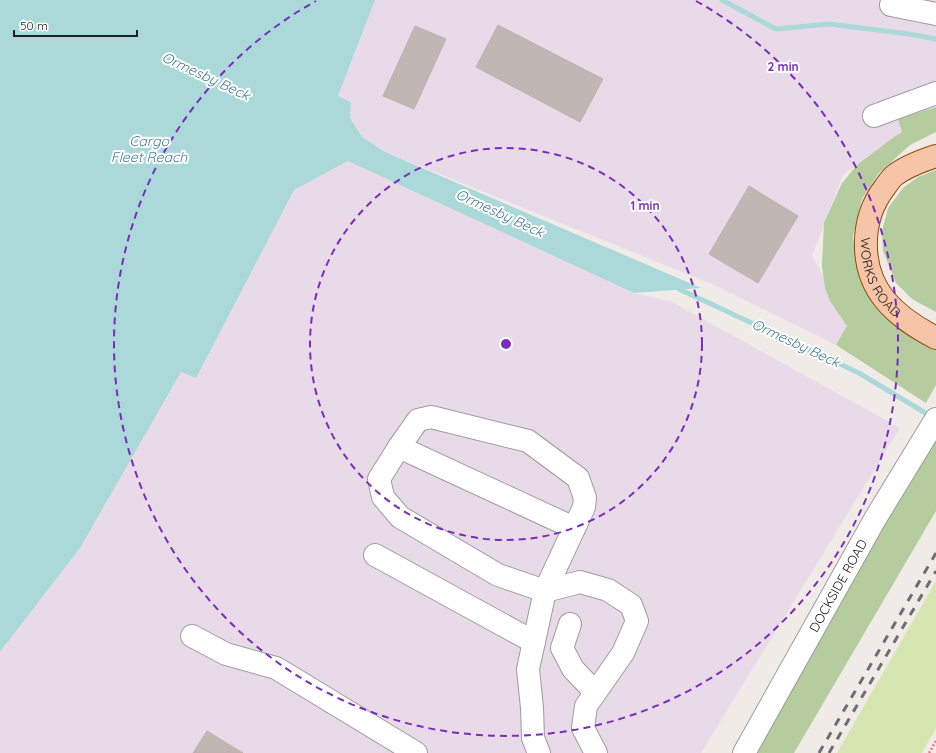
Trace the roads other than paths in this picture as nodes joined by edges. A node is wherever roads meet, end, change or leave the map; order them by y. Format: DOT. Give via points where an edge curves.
graph roads {
  1 [pos="891,5"];
  2 [pos="936,14"];
  3 [pos="936,93"];
  4 [pos="874,116"];
  5 [pos="936,156"];
  6 [pos="936,338"];
  7 [pos="936,420"];
  8 [pos="399,447"];
  9 [pos="574,528"];
  10 [pos="375,555"];
  11 [pos="545,591"];
  12 [pos="570,624"];
  13 [pos="192,636"];
  14 [pos="534,642"];
  15 [pos="595,692"];
  16 [pos="416,753"];
  17 [pos="538,753"];
  18 [pos="596,753"];
  19 [pos="744,753"];
  1 -- 2 [label="street"];
  3 -- 4 [label="street"];
  5 -- 6 [label="main road, WORKS ROAD" via="917,162 894,176 877,197 869,219 866,238 868,263 873,281 885,300 901,316"];
  7 -- 19 [label="street, DOCKSIDE ROAD" via="875,519"];
  8 -- 9 [label="street"];
  8 -- 9 [label="street" via="418,420 431,417 528,441 578,478 585,503"];
  8 -- 11 [label="street" via="379,480 382,497 400,517 498,575"];
  9 -- 11 [label="street"];
  10 -- 14 [label="street"];
  11 -- 14 [label="street"];
  11 -- 15 [label="street" via="580,582 608,590 630,605 637,621 623,652"];
  12 -- 15 [label="street" via="562,648 572,669"];
  13 -- 16 [label="street" via="226,654 276,668"];
  14 -- 17 [label="street" via="528,669 533,738"];
  15 -- 18 [label="street" via="586,706 583,728"];
}
